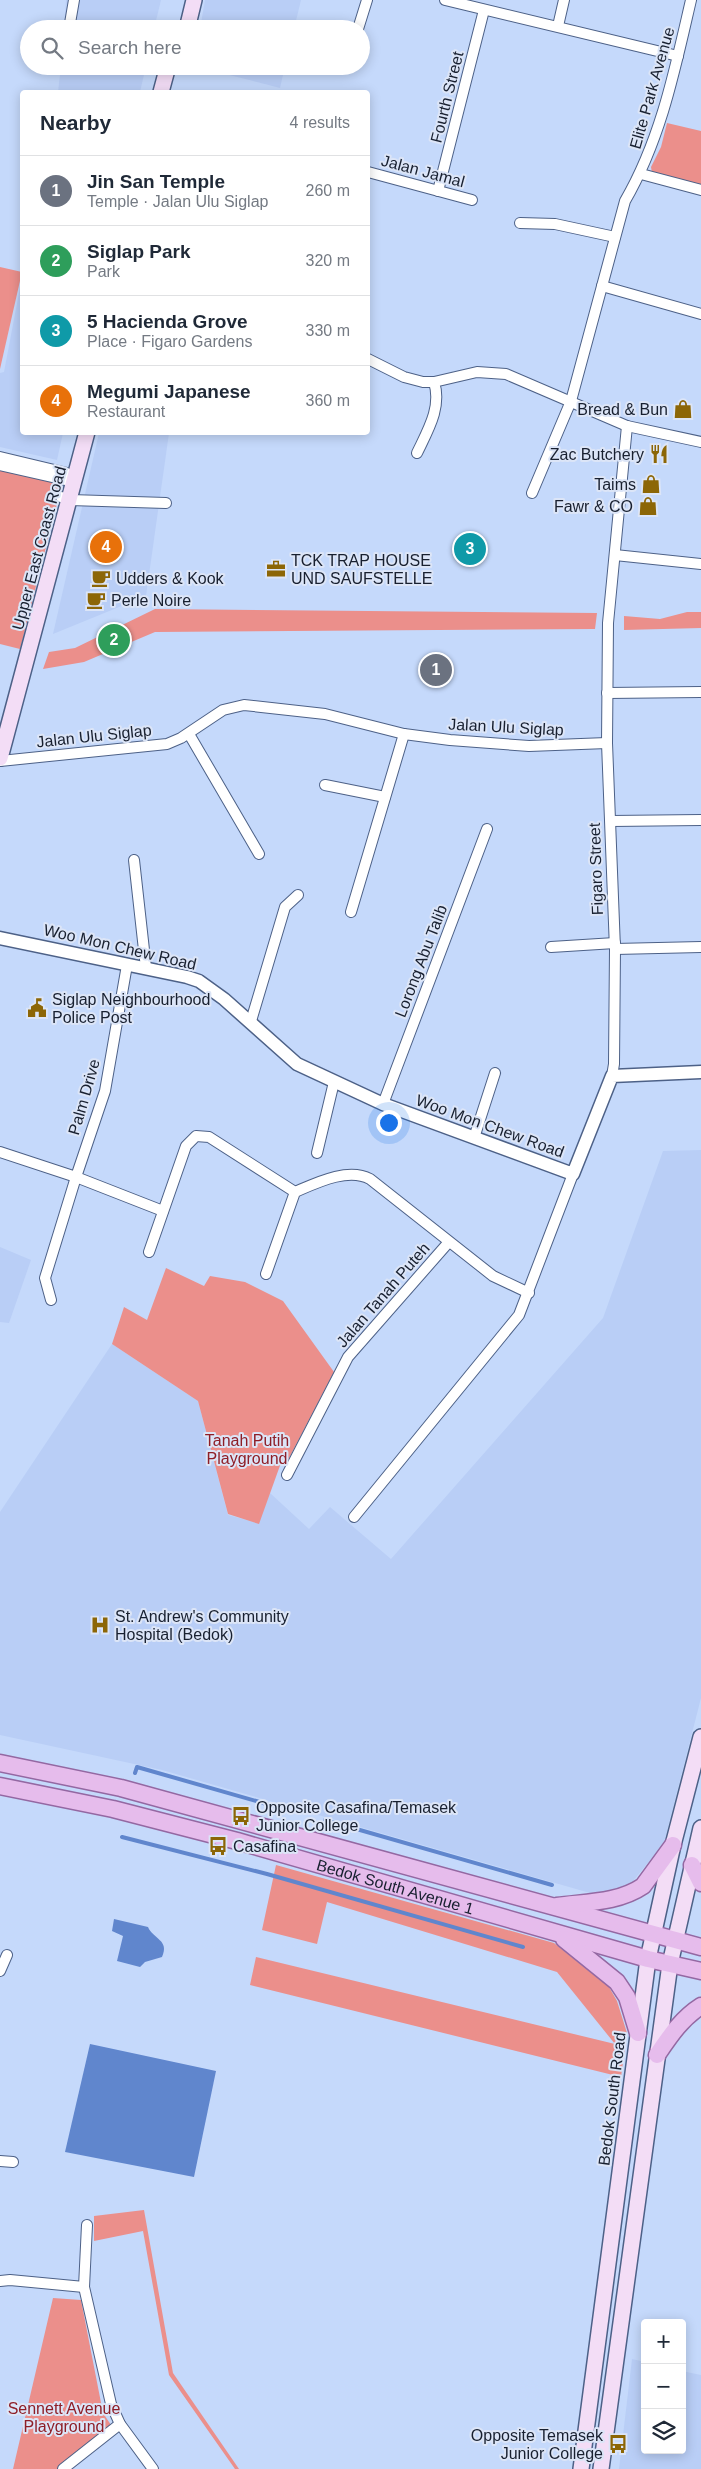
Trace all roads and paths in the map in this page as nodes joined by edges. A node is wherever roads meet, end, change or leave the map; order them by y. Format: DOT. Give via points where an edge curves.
graph roads {
  1 [pos="74,0"];
  2 [pos="184,0"];
  3 [pos="194,0"];
  4 [pos="367,0"];
  5 [pos="445,0"];
  6 [pos="564,0"];
  7 [pos="691,0"];
  8 [pos="484,10"];
  9 [pos="71,20"];
  10 [pos="179,20"];
  11 [pos="189,20"];
  12 [pos="361,20"];
  13 [pos="558,26"];
  14 [pos="678,56"];
  15 [pos="166,75"];
  16 [pos="175,75"];
  17 [pos="162,90"];
  18 [pos="171,90"];
  19 [pos="370,173"];
  20 [pos="641,174"];
  21 [pos="701,190"];
  22 [pos="438,191"];
  23 [pos="472,200"];
  24 [pos="520,223"];
  25 [pos="615,237"];
  26 [pos="602,286"];
  27 [pos="701,314"];
  28 [pos="370,360"];
  29 [pos="434,382"];
  30 [pos="571,401"];
  31 [pos="627,426"];
  32 [pos="76,435"];
  33 [pos="86,435"];
  34 [pos="701,442"];
  35 [pos="417,453"];
  36 [pos="0,457"];
  37 [pos="0,465"];
  38 [pos="68,478"];
  39 [pos="532,493"];
  40 [pos="66,498"];
  41 [pos="166,503"];
  42 [pos="615,556"];
  43 [pos="701,564"];
  44 [pos="701,692"];
  45 [pos="607,693"];
  46 [pos="0,723"];
  47 [pos="189,734"];
  48 [pos="404,734"];
  49 [pos="607,743"];
  50 [pos="0,760"];
  51 [pos="325,785"];
  52 [pos="385,797"];
  53 [pos="701,820"];
  54 [pos="611,821"];
  55 [pos="487,830"];
  56 [pos="259,854"];
  57 [pos="134,860"];
  58 [pos="298,895"];
  59 [pos="351,912"];
  60 [pos="0,938"];
  61 [pos="615,946"];
  62 [pos="701,946"];
  63 [pos="551,947"];
  64 [pos="127,965"];
  65 [pos="146,968"];
  66 [pos="251,1021"];
  67 [pos="701,1072"];
  68 [pos="496,1073"];
  69 [pos="612,1076"];
  70 [pos="334,1082"];
  71 [pos="383,1104"];
  72 [pos="474,1138"];
  73 [pos="0,1152"];
  74 [pos="317,1153"];
  75 [pos="574,1174"];
  76 [pos="76,1177"];
  77 [pos="295,1192"];
  78 [pos="163,1211"];
  79 [pos="448,1243"];
  80 [pos="149,1252"];
  81 [pos="266,1274"];
  82 [pos="528,1293"];
  83 [pos="51,1300"];
  84 [pos="287,1475"];
  85 [pos="354,1518"];
  86 [pos="701,1736"];
  87 [pos="0,1763"];
  88 [pos="0,1786"];
  89 [pos="701,1828"];
  90 [pos="674,1845"];
  91 [pos="692,1865"];
  92 [pos="701,1883"];
  93 [pos="548,1907"];
  94 [pos="556,1933"];
  95 [pos="653,1935"];
  96 [pos="675,1941"];
  97 [pos="701,1947"];
  98 [pos="7,1955"];
  99 [pos="648,1959"];
  100 [pos="670,1964"];
  101 [pos="0,1971"];
  102 [pos="701,1971"];
  103 [pos="701,2006"];
  104 [pos="638,2033"];
  105 [pos="657,2055"];
  106 [pos="0,2161"];
  107 [pos="13,2162"];
  108 [pos="87,2225"];
  109 [pos="0,2281"];
  110 [pos="84,2287"];
  111 [pos="120,2424"];
  112 [pos="63,2469"];
  113 [pos="153,2469"];
  114 [pos="581,2469"];
  115 [pos="601,2469"];
  1 -- 9 [label="street"];
  2 -- 10 [label="main road"];
  3 -- 11 [label="main road"];
  4 -- 12 [label="street"];
  5 -- 8 [label="street"];
  6 -- 13 [label="street"];
  7 -- 14 [label="street, Elite Park Avenue"];
  8 -- 13 [label="street"];
  8 -- 22 [label="street, Fourth Street"];
  13 -- 14 [label="street"];
  14 -- 20 [label="street, Elite Park Avenue" via="654,142"];
  15 -- 17 [label="main road"];
  16 -- 18 [label="main road"];
  19 -- 22 [label="street, Jalan Jamal"];
  20 -- 21 [label="street"];
  20 -- 25 [label="street, Elite Park Avenue" via="625,201"];
  22 -- 23 [label="street, Jalan Jamal"];
  24 -- 25 [label="street" via="555,224"];
  25 -- 26 [label="street, Elite Park Avenue"];
  26 -- 27 [label="street"];
  26 -- 30 [label="street, Elite Park Avenue"];
  28 -- 29 [label="street" via="413,380"];
  29 -- 30 [label="street" via="491,371 521,378"];
  29 -- 35 [label="street" via="437,393 432,421"];
  30 -- 31 [label="street"];
  30 -- 39 [label="street, Elite Park Avenue"];
  31 -- 34 [label="street"];
  31 -- 42 [label="street, Figaro Street"];
  32 -- 38 [label="main road, Upper East Coast Road"];
  33 -- 38 [label="main road, Upper East Coast Road"];
  36 -- 38 [label="street"];
  37 -- 38 [label="street"];
  38 -- 40 [label="main road, Upper East Coast Road"];
  40 -- 41 [label="street"];
  40 -- 46 [label="main road, Upper East Coast Road"];
  40 -- 50 [label="main road, Upper East Coast Road"];
  42 -- 43 [label="street"];
  42 -- 45 [label="street, Figaro Street" via="608,623"];
  44 -- 45 [label="street"];
  45 -- 49 [label="street, Figaro Street"];
  47 -- 48 [label="street, Jalan Ulu Siglap" via="223,710 244,705 325,714"];
  47 -- 50 [label="street, Jalan Ulu Siglap" via="167,744"];
  47 -- 56 [label="street"];
  48 -- 49 [label="street, Jalan Ulu Siglap" via="529,746"];
  48 -- 52 [label="street"];
  49 -- 54 [label="street, Figaro Street"];
  51 -- 52 [label="street"];
  52 -- 59 [label="street"];
  53 -- 54 [label="street"];
  54 -- 61 [label="street, Figaro Street"];
  55 -- 71 [label="street, Lorong Abu Talib"];
  57 -- 65 [label="street"];
  58 -- 66 [label="street" via="286,907"];
  60 -- 64 [label="street, Woo Mon Chew Road"];
  61 -- 62 [label="street"];
  61 -- 63 [label="street"];
  61 -- 69 [label="street, Figaro Street"];
  64 -- 65 [label="street, Woo Mon Chew Road"];
  64 -- 76 [label="street, Palm Drive" via="106,1091"];
  65 -- 66 [label="street, Woo Mon Chew Road" via="199,982"];
  66 -- 70 [label="street, Woo Mon Chew Road" via="297,1064"];
  67 -- 69 [label="street"];
  68 -- 72 [label="street"];
  69 -- 75 [label="street, Figaro Street"];
  70 -- 71 [label="street, Woo Mon Chew Road"];
  70 -- 74 [label="street"];
  71 -- 72 [label="street, Woo Mon Chew Road"];
  72 -- 75 [label="street, Woo Mon Chew Road"];
  73 -- 76 [label="street"];
  75 -- 82 [label="street, Woo Mon Chew Road"];
  76 -- 78 [label="street"];
  76 -- 83 [label="street, Palm Drive" via="45,1278"];
  77 -- 78 [label="street" via="209,1138 196,1136 186,1146"];
  77 -- 79 [label="street, Jalan Tanah Puteh" via="349,1174 365,1176"];
  77 -- 81 [label="street"];
  78 -- 80 [label="street"];
  79 -- 82 [label="street, Jalan Tanah Puteh" via="493,1276"];
  79 -- 84 [label="street, Jalan Tanah Puteh" via="348,1357"];
  82 -- 85 [label="street, Woo Mon Chew Road" via="519,1315"];
  86 -- 90 [label="main road, Bedok South Road"];
  87 -- 93 [label="main road, Bedok South Avenue 1" via="122,1788"];
  88 -- 94 [label="main road, Bedok South Avenue 1" via="114,1809 237,1841"];
  89 -- 91 [label="main road"];
  90 -- 93 [label="main road" via="637,1890 614,1900"];
  90 -- 95 [label="main road, Bedok South Road"];
  91 -- 92 [label="main road"];
  91 -- 96 [label="main road"];
  93 -- 95 [label="main road, Bedok South Avenue 1"];
  94 -- 99 [label="main road, Bedok South Avenue 1"];
  94 -- 104 [label="main road" via="617,1982 627,1997"];
  95 -- 96 [label="main road, Bedok South Avenue 1"];
  95 -- 99 [label="main road, Bedok South Road"];
  96 -- 97 [label="main road, Bedok South Avenue 1"];
  96 -- 100 [label="main road"];
  98 -- 101 [label="street"];
  99 -- 100 [label="main road, Bedok South Avenue 1"];
  99 -- 104 [label="main road, Bedok South Road"];
  100 -- 102 [label="main road, Bedok South Avenue 1"];
  100 -- 105 [label="main road"];
  103 -- 105 [label="main road" via="674,2030"];
  104 -- 114 [label="main road, Bedok South Road"];
  105 -- 115 [label="main road"];
  106 -- 107 [label="street"];
  108 -- 110 [label="street"];
  109 -- 110 [label="street"];
  110 -- 111 [label="street" via="112,2404"];
  111 -- 112 [label="street"];
  111 -- 113 [label="street"];
}
